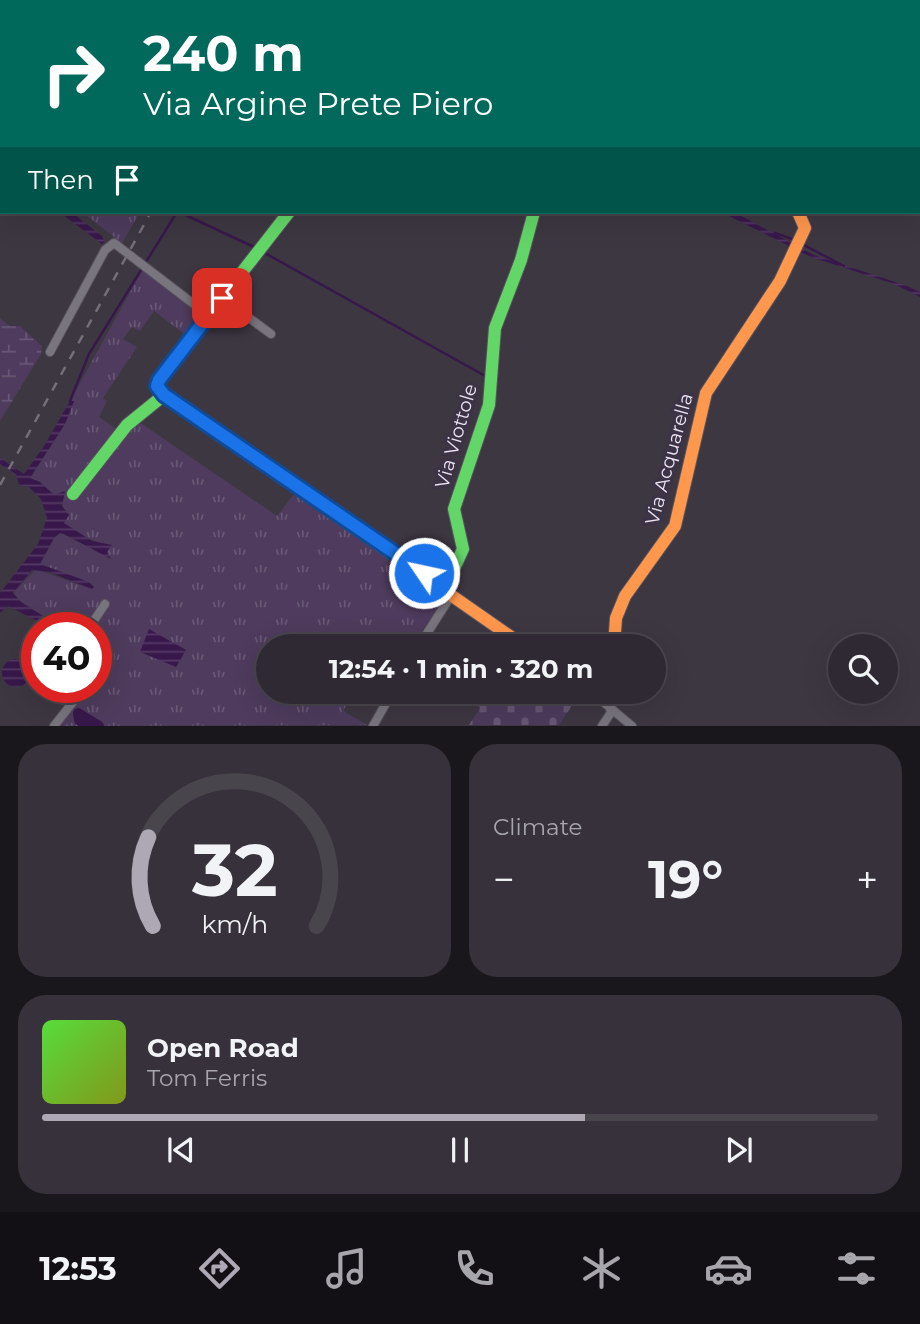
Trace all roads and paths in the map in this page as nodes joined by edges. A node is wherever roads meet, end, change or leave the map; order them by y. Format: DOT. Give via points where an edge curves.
graph roads {
  1 [pos="287,214"];
  2 [pos="533,214"];
  3 [pos="799,214"];
  4 [pos="222,298"];
  5 [pos="208,315"];
  6 [pos="271,334"];
  7 [pos="50,352"];
  8 [pos="164,395"];
  9 [pos="73,494"];
  10 [pos="449,591"];
  11 [pos="105,604"];
  12 [pos="100,612"];
  13 [pos="426,634"];
  14 [pos="508,634"];
  15 [pos="615,634"];
  16 [pos="72,703"];
  17 [pos="386,704"];
  18 [pos="604,704"];
  19 [pos="613,704"];
  20 [pos="611,710"];
  21 [pos="54,726"];
  22 [pos="373,726"];
  23 [pos="602,726"];
  24 [pos="632,726"];
  1 -- 4 [label="street"];
  2 -- 10 [label="street, Via Viottole" via="495,328 489,405 454,509 455,523 464,538"];
  3 -- 15 [label="street, Via Acquarella" via="805,228 796,251 706,393 676,526 625,596"];
  4 -- 5 [label="street"];
  4 -- 6 [label="street"];
  5 -- 7 [label="street" via="114,243 105,250"];
  5 -- 8 [label="street" via="159,380 157,386"];
  8 -- 9 [label="street" via="127,425"];
  8 -- 10 [label="street"];
  10 -- 13 [label="street"];
  10 -- 14 [label="street"];
  11 -- 12 [label="street"];
  16 -- 21 [label="street"];
  17 -- 22 [label="street"];
  18 -- 20 [label="street"];
  19 -- 20 [label="street"];
  20 -- 23 [label="street"];
  20 -- 24 [label="street"];
}
